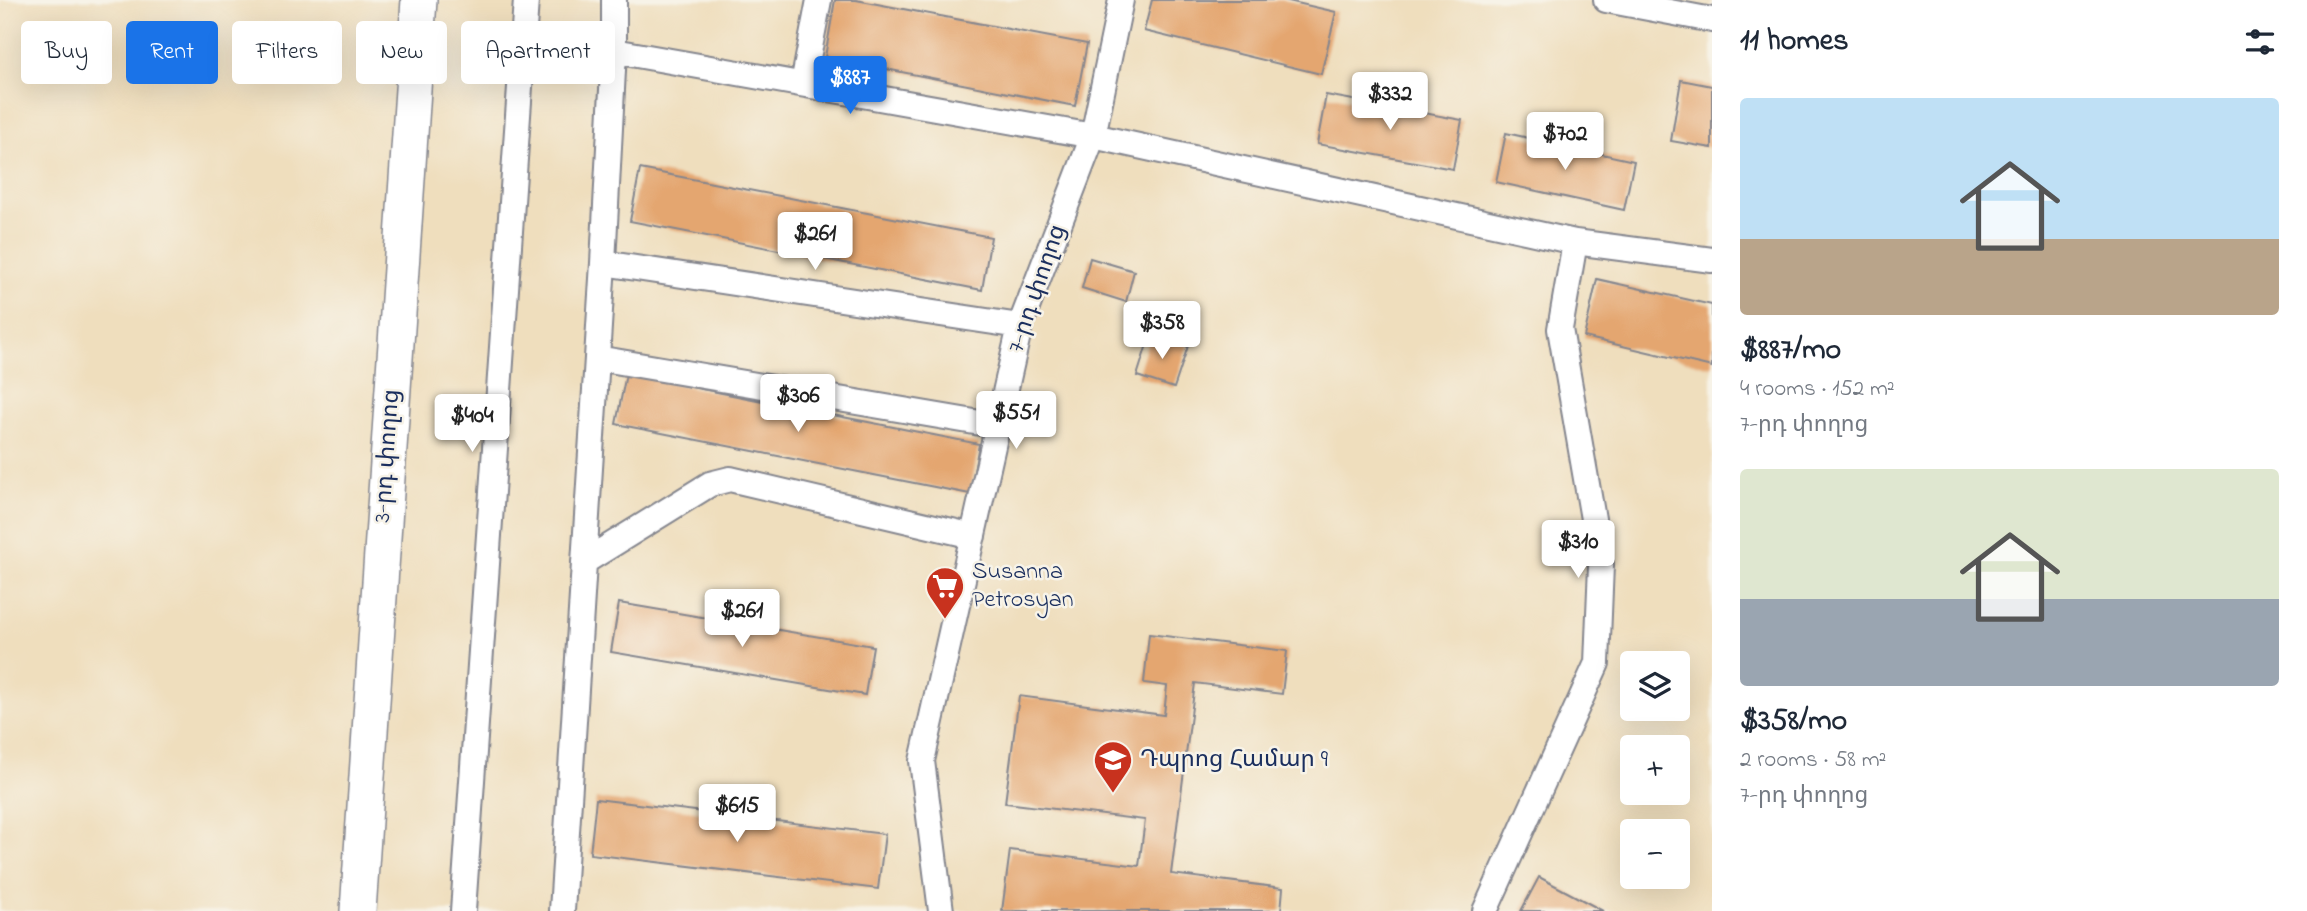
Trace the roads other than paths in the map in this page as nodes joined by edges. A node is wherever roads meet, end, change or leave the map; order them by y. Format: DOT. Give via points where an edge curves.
graph roads {
  1 [pos="419,0"];
  2 [pos="526,0"];
  3 [pos="614,0"];
  4 [pos="819,0"];
  5 [pos="1121,0"];
  6 [pos="1606,0"];
  7 [pos="1647,4"];
  8 [pos="1712,20"];
  9 [pos="614,21"];
  10 [pos="615,51"];
  11 [pos="612,84"];
  12 [pos="803,84"];
  13 [pos="1093,136"];
  14 [pos="1575,242"];
  15 [pos="1712,260"];
  16 [pos="603,263"];
  17 [pos="1020,326"];
  18 [pos="597,358"];
  19 [pos="998,426"];
  20 [pos="973,536"];
  21 [pos="584,562"];
  22 [pos="358,911"];
  23 [pos="463,911"];
  24 [pos="562,911"];
  25 [pos="941,911"];
  26 [pos="1485,911"];
  1 -- 22 [label="street, 3-րդ փողոց"];
  2 -- 23 [label="street"];
  3 -- 9 [label="street"];
  4 -- 12 [label="street"];
  5 -- 13 [label="street, 7-րդ փողոց"];
  6 -- 7 [label="street"];
  7 -- 8 [label="street"];
  10 -- 12 [label="street"];
  11 -- 16 [label="street"];
  12 -- 13 [label="street"];
  13 -- 14 [label="street"];
  13 -- 17 [label="street, 7-րդ փողոց"];
  14 -- 15 [label="street"];
  14 -- 26 [label="street" via="1560,329 1601,565 1597,663"];
  16 -- 17 [label="street"];
  16 -- 18 [label="street"];
  17 -- 19 [label="street, 7-րդ փողոց"];
  18 -- 19 [label="street"];
  18 -- 21 [label="street"];
  19 -- 20 [label="street, 7-րդ փողոց"];
  20 -- 21 [label="street" via="730,479 710,484"];
  20 -- 25 [label="street, 7-րդ փողոց" via="922,761"];
  21 -- 24 [label="street"];
}
